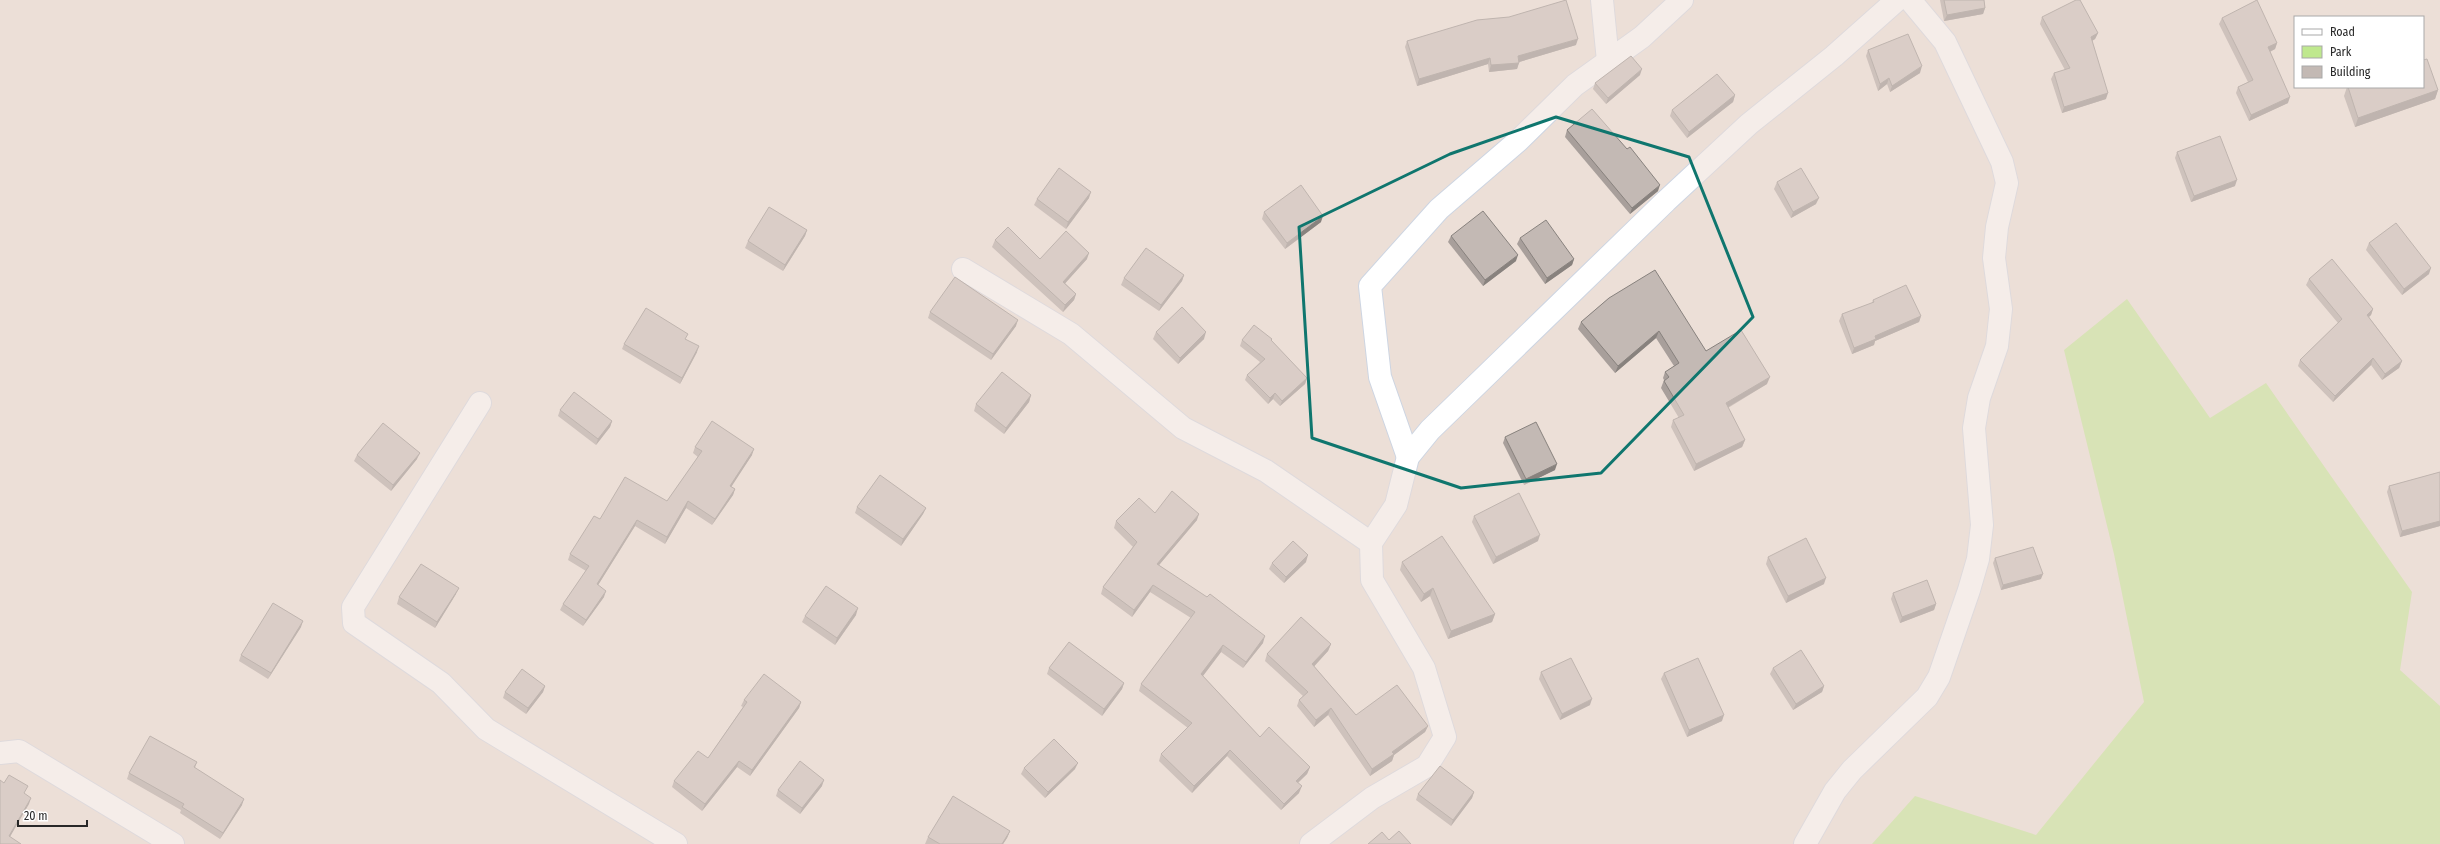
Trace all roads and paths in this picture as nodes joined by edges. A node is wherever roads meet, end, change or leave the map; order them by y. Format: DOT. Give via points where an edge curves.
graph roads {
  1 [pos="1602,0"];
  2 [pos="1682,0"];
  3 [pos="1897,0"];
  4 [pos="1910,0"];
  5 [pos="1608,61"];
  6 [pos="964,269"];
  7 [pos="480,403"];
  8 [pos="1408,457"];
  9 [pos="1371,543"];
  10 [pos="0,752"];
  11 [pos="173,844"];
  12 [pos="676,844"];
  13 [pos="1312,844"];
  14 [pos="1805,844"];
  1 -- 5 [label="street"];
  2 -- 5 [label="street" via="1642,37"];
  3 -- 8 [label="street" via="1834,56 1749,124 1671,196 1430,430"];
  4 -- 14 [label="street" via="1945,42 2002,162 2007,183 1997,227 1994,258 2001,309 1997,346 1979,398 1974,428 1982,525 1979,552 1969,590 1939,677 1931,690 1880,745 1852,770 1835,791"];
  5 -- 8 [label="street" via="1575,85 1518,141 1439,209 1370,286 1380,377"];
  6 -- 9 [label="street" via="1071,334 1183,428 1266,471"];
  7 -- 12 [label="street" via="353,607 354,623 441,684 486,729"];
  8 -- 9 [label="street" via="1396,505"];
  9 -- 13 [label="street" via="1372,580 1424,668 1445,737 1427,766 1372,798"];
  10 -- 11 [label="street" via="19,751"];
}
